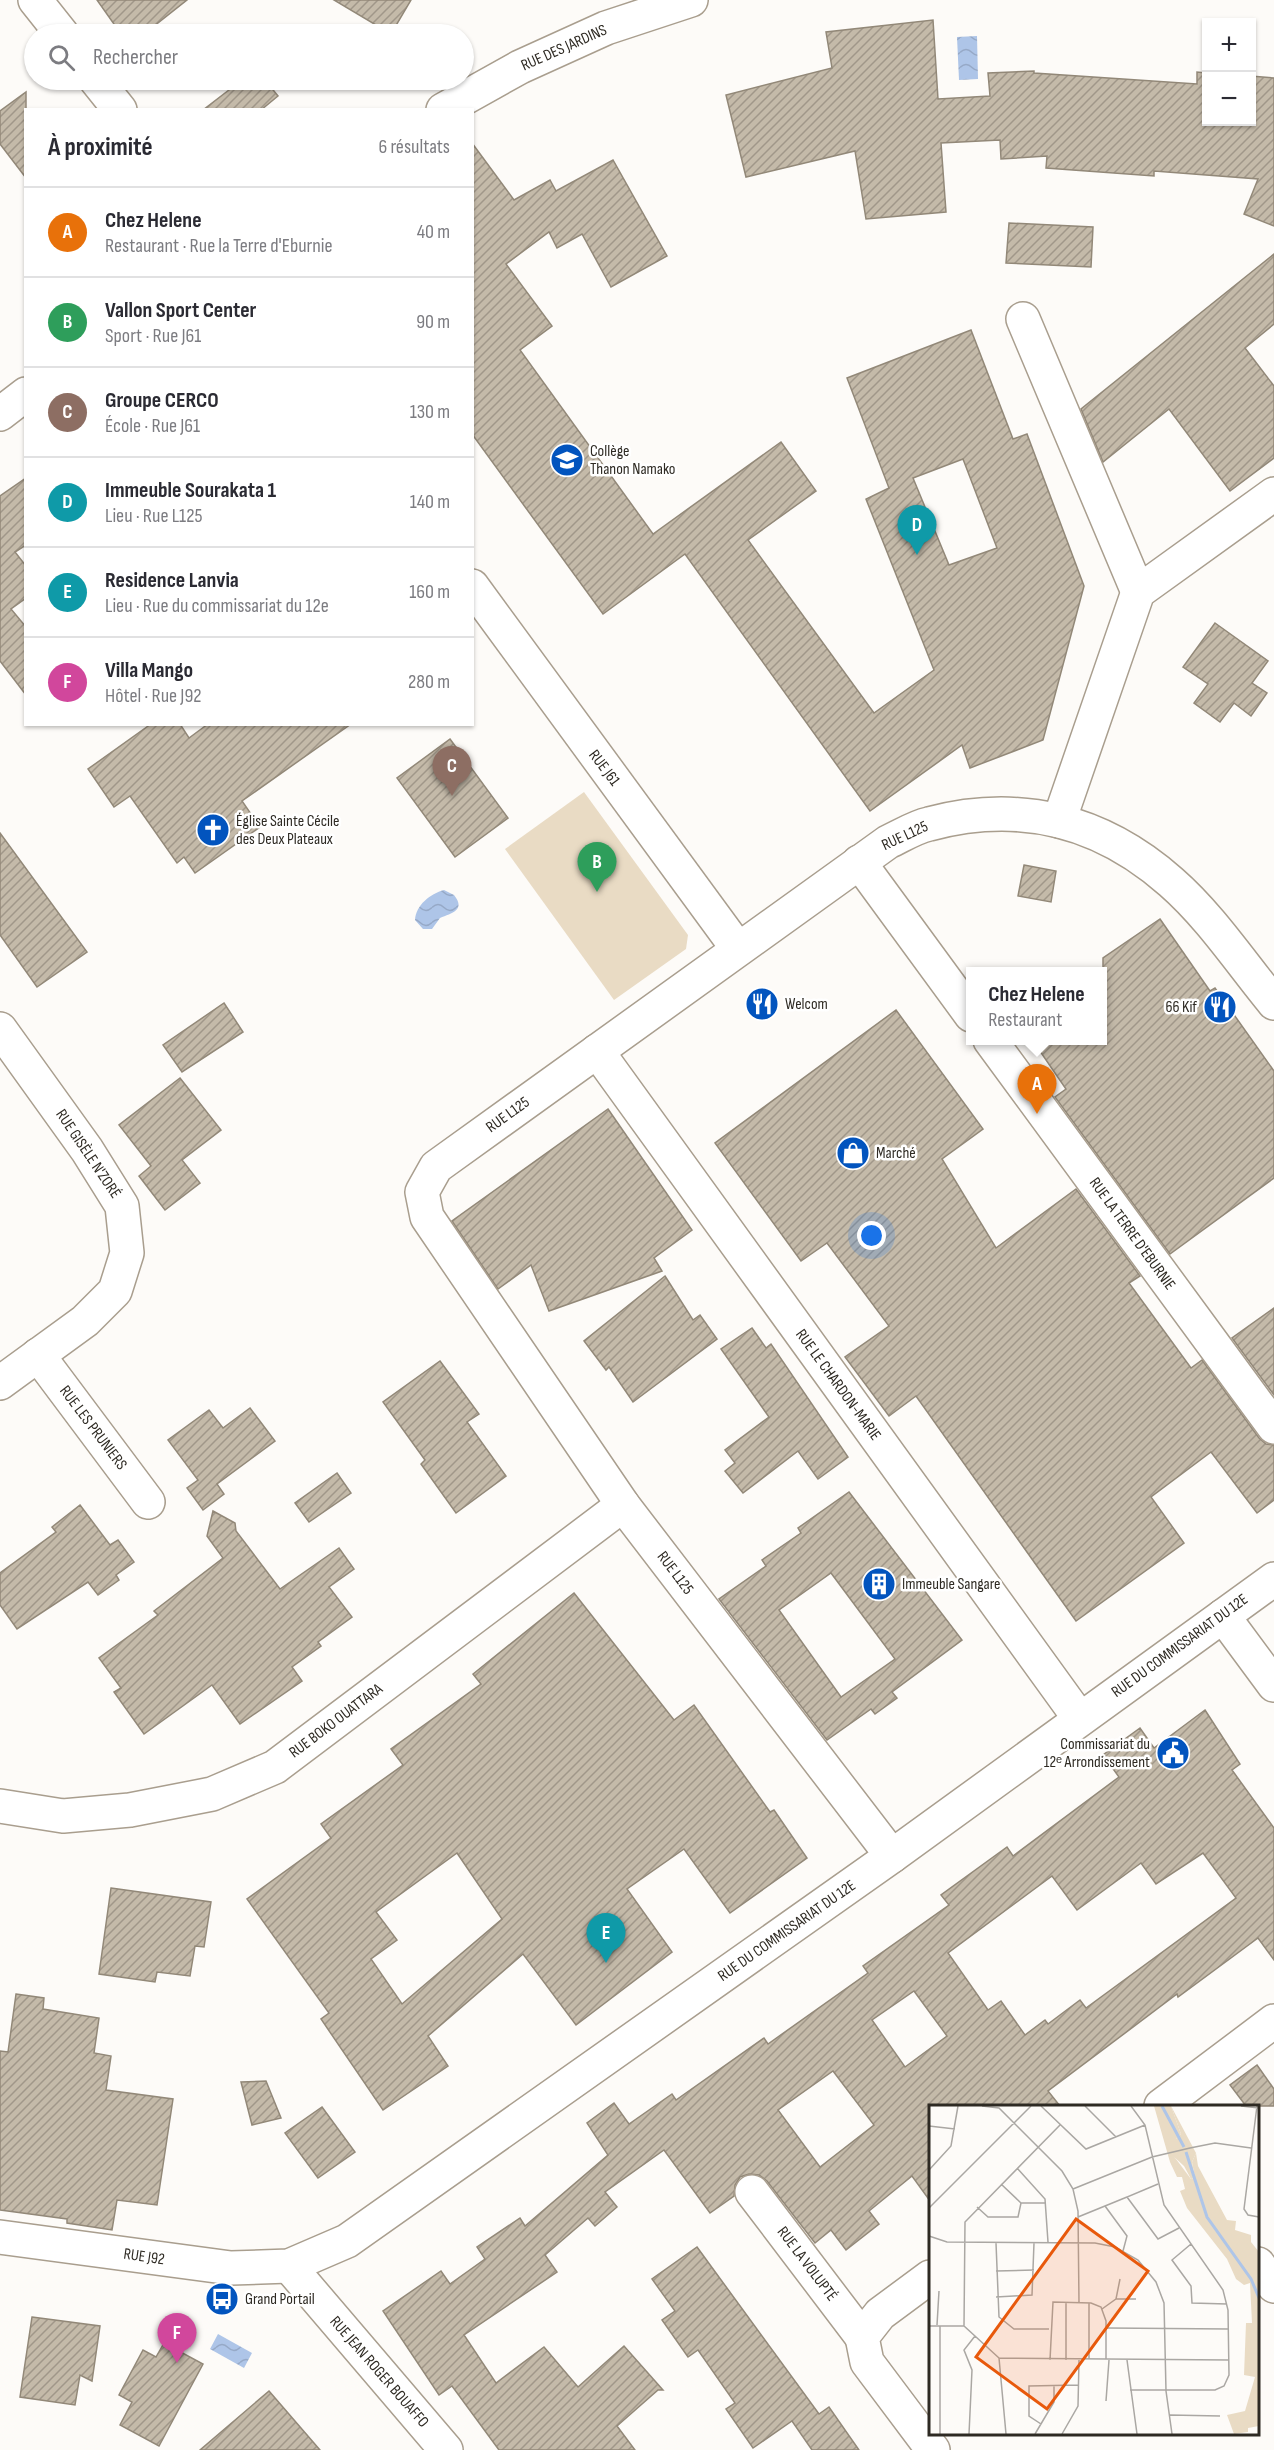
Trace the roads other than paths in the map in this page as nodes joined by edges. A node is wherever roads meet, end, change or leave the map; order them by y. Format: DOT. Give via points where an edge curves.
graph roads {
  1 [pos="35,0"];
  2 [pos="691,0"];
  3 [pos="54,24"];
  4 [pos="104,90"];
  5 [pos="118,108"];
  6 [pos="447,108"];
  7 [pos="1023,319"];
  8 [pos="24,396"];
  9 [pos="0,414"];
  10 [pos="1274,494"];
  11 [pos="474,589"];
  12 [pos="1138,592"];
  13 [pos="1059,821"];
  14 [pos="859,862"];
  15 [pos="738,949"];
  16 [pos="1274,1003"];
  17 [pos="966,1008"];
  18 [pos="0,1029"];
  19 [pos="993,1045"];
  20 [pos="597,1051"];
  21 [pos="38,1355"];
  22 [pos="0,1383"];
  23 [pos="1274,1427"];
  24 [pos="148,1502"];
  25 [pos="623,1505"];
  26 [pos="1274,1579"];
  27 [pos="1223,1616"];
  28 [pos="1274,1685"];
  29 [pos="1080,1719"];
  30 [pos="0,1806"];
  31 [pos="892,1856"];
  32 [pos="1274,2021"];
  33 [pos="1162,2105"];
  34 [pos="752,2192"];
  35 [pos="0,2238"];
  36 [pos="289,2266"];
  37 [pos="1259,2267"];
  38 [pos="929,2278"];
  39 [pos="1274,2286"];
  40 [pos="862,2337"];
  41 [pos="446,2450"];
  42 [pos="933,2450"];
  1 -- 3 [label="street"];
  2 -- 6 [label="street, RUE DES JARDINS" via="606,28 520,67"];
  4 -- 5 [label="street"];
  7 -- 12 [label="street"];
  8 -- 9 [label="street"];
  10 -- 12 [label="street"];
  11 -- 15 [label="street, RUE J61"];
  12 -- 13 [label="street"];
  13 -- 14 [label="street, RUE L125" via="1030,814 975,814 927,824 888,842"];
  13 -- 16 [label="street, RUE L125" via="1129,848 1172,882"];
  14 -- 15 [label="street, RUE L125"];
  14 -- 17 [label="street"];
  15 -- 20 [label="street, RUE L125"];
  18 -- 21 [label="street, RUE GISÈLE N'ZORÉ" via="122,1206 127,1253 115,1291 86,1321"];
  19 -- 23 [label="street, RUE LA TERRE D'EBURNIE"];
  20 -- 25 [label="street, RUE L125" via="436,1167 422,1192 428,1217"];
  20 -- 29 [label="street, RUE LE CHARDON-MARIE"];
  21 -- 22 [label="street, RUE GISÈLE N'ZORÉ"];
  21 -- 24 [label="street, RUE LES PRUNIERS"];
  25 -- 30 [label="street, RUE BOKO OUATTARA" via="275,1767 212,1794 130,1810 63,1816"];
  25 -- 31 [label="street, RUE L125"];
  26 -- 27 [label="street, RUE DU COMMISSARIAT DU 12E"];
  27 -- 28 [label="street"];
  27 -- 29 [label="street, RUE DU COMMISSARIAT DU 12E"];
  29 -- 31 [label="street, RUE DU COMMISSARIAT DU 12E"];
  31 -- 36 [label="street, RUE DU COMMISSARIAT DU 12E" via="347,2241"];
  32 -- 33 [label="street"];
  34 -- 40 [label="street, RUE LA VOLUPTÉ"];
  35 -- 36 [label="street, RUE J92" via="231,2268"];
  36 -- 41 [label="street, RUE JEAN ROGER BOUAFFO"];
  37 -- 39 [label="street"];
  38 -- 40 [label="street" via="880,2314"];
  40 -- 42 [label="street" via="867,2362"];
}
